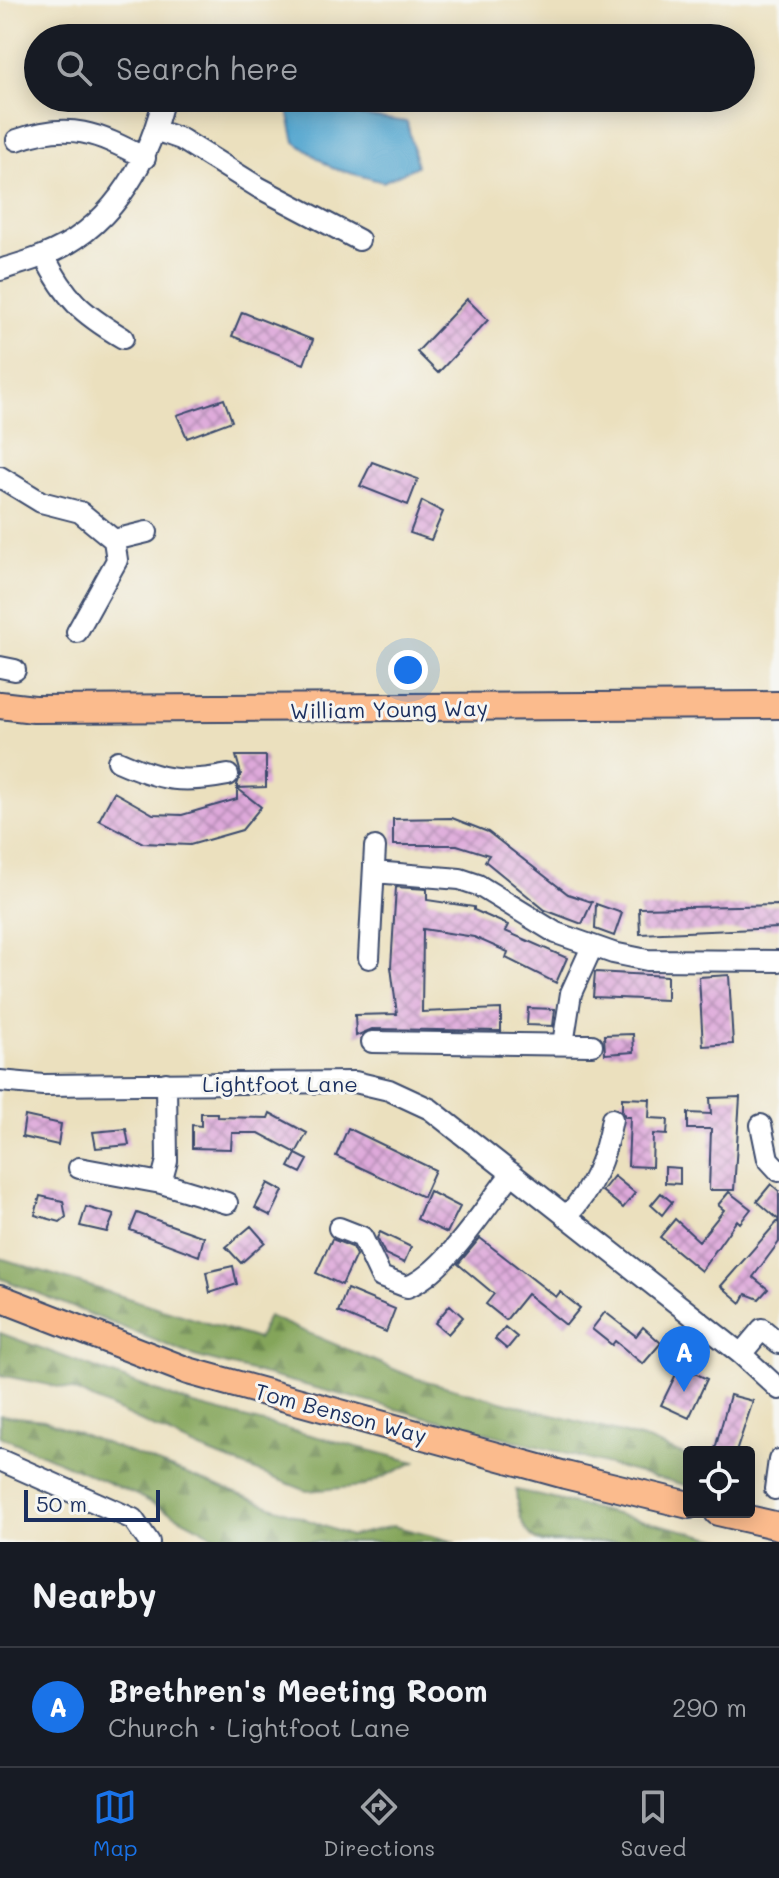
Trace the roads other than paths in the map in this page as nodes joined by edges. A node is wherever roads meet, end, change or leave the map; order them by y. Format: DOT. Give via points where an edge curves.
graph roads {
  1 [pos="160,112"];
  2 [pos="155,130"];
  3 [pos="17,140"];
  4 [pos="145,158"];
  5 [pos="359,240"];
  6 [pos="44,256"];
  7 [pos="0,270"];
  8 [pos="123,338"];
  9 [pos="0,477"];
  10 [pos="147,532"];
  11 [pos="114,540"];
  12 [pos="77,632"];
  13 [pos="0,705"];
  14 [pos="779,705"];
  15 [pos="118,761"];
  16 [pos="228,775"];
  17 [pos="375,847"];
  18 [pos="374,872"];
  19 [pos="592,947"];
  20 [pos="369,958"];
  21 [pos="779,961"];
  22 [pos="372,1042"];
  23 [pos="563,1044"];
  24 [pos="592,1045"];
  25 [pos="0,1081"];
  26 [pos="166,1083"];
  27 [pos="612,1119"];
  28 [pos="761,1125"];
  29 [pos="79,1168"];
  30 [pos="779,1171"];
  31 [pos="512,1173"];
  32 [pos="161,1183"];
  33 [pos="227,1203"];
  34 [pos="567,1216"];
  35 [pos="339,1228"];
  36 [pos="0,1298"];
  37 [pos="779,1343"];
  38 [pos="741,1354"];
  39 [pos="779,1389"];
  40 [pos="0,1460"];
  41 [pos="779,1460"];
  42 [pos="775,1489"];
  43 [pos="683,1504"];
  44 [pos="744,1518"];
  45 [pos="774,1525"];
  46 [pos="149,1542"];
  1 -- 2 [label="street"];
  2 -- 4 [label="street"];
  2 -- 5 [label="street" via="181,139"];
  3 -- 4 [label="street" via="40,132 78,130"];
  4 -- 6 [label="street" via="114,204 81,235"];
  6 -- 7 [label="street"];
  6 -- 8 [label="street" via="65,295 84,315"];
  9 -- 11 [label="street" via="41,502 80,512"];
  10 -- 11 [label="street"];
  11 -- 12 [label="street" via="117,560"];
  13 -- 14 [label="main road, William Young Way" via="264,710"];
  15 -- 16 [label="street" via="153,778 190,782"];
  17 -- 18 [label="street"];
  18 -- 19 [label="street" via="478,885 536,922"];
  18 -- 20 [label="street"];
  19 -- 21 [label="street" via="647,960"];
  19 -- 23 [label="street" via="571,993"];
  22 -- 23 [label="street"];
  23 -- 24 [label="street"];
  25 -- 26 [label="street, Lightfoot Lane"];
  26 -- 31 [label="street, Lightfoot Lane" via="370,1084 430,1109"];
  26 -- 32 [label="street" via="167,1161"];
  27 -- 34 [label="street" via="595,1180"];
  28 -- 30 [label="street" via="768,1159"];
  29 -- 32 [label="street"];
  31 -- 34 [label="street, Lightfoot Lane"];
  31 -- 35 [label="street" via="442,1261 407,1287 381,1277 362,1237"];
  32 -- 33 [label="street"];
  34 -- 38 [label="street, Lightfoot Lane"];
  36 -- 43 [label="main road, Tom Benson Way" via="188,1371"];
  37 -- 38 [label="street" via="762,1329"];
  38 -- 39 [label="street, Lightfoot Lane"];
  40 -- 46 [label="street" via="133,1519"];
  41 -- 42 [label="street"];
  44 -- 45 [label="main road"];
}
